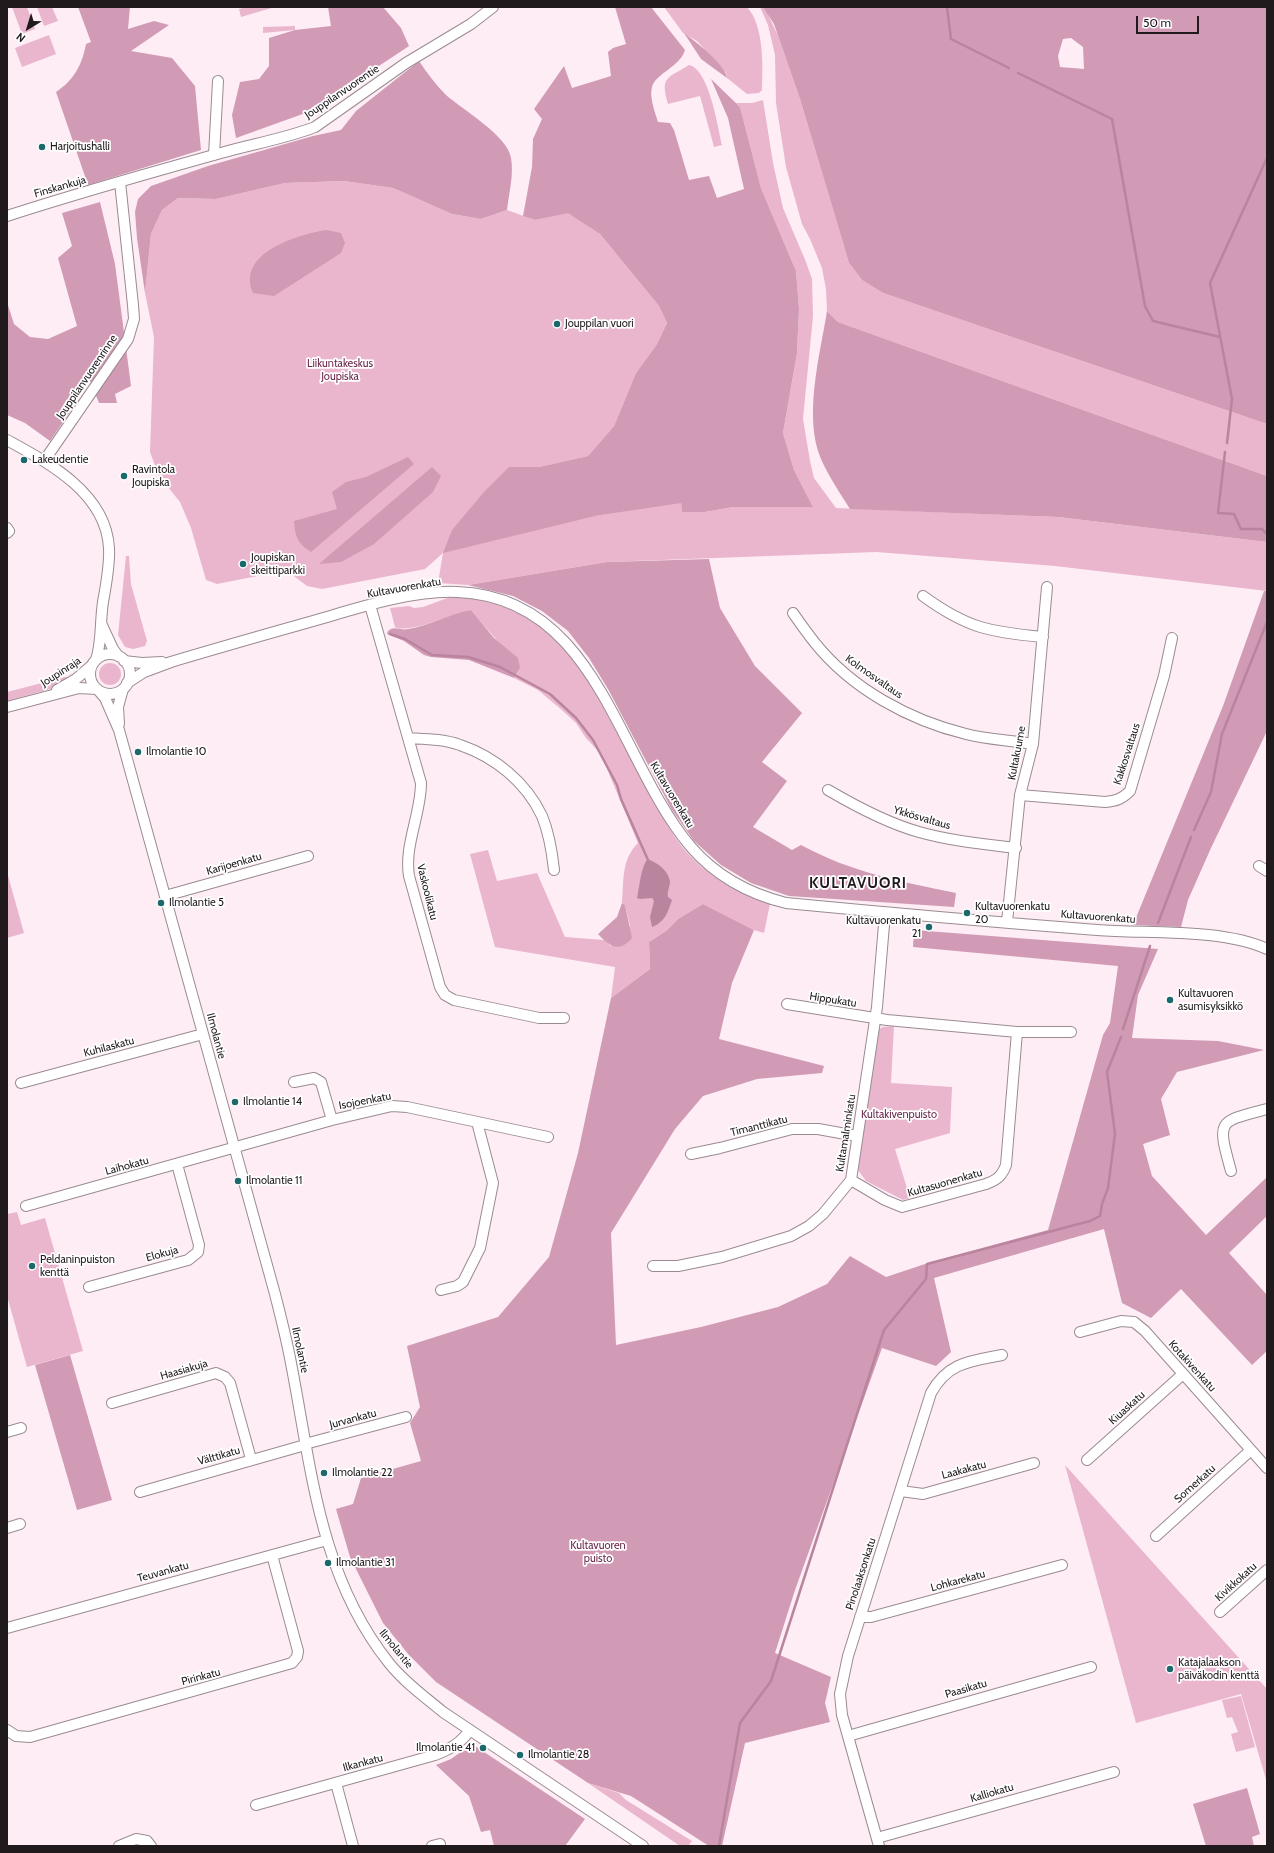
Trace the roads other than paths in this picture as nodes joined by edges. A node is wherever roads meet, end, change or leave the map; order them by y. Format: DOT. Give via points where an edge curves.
graph roads {
  1 [pos="493,7"];
  2 [pos="218,82"];
  3 [pos="214,155"];
  4 [pos="120,182"];
  5 [pos="7,216"];
  6 [pos="7,440"];
  7 [pos="44,461"];
  8 [pos="7,528"];
  9 [pos="7,533"];
  10 [pos="1047,587"];
  11 [pos="923,596"];
  12 [pos="370,605"];
  13 [pos="793,613"];
  14 [pos="100,620"];
  15 [pos="1043,637"];
  16 [pos="1172,638"];
  17 [pos="121,659"];
  18 [pos="172,662"];
  19 [pos="94,663"];
  20 [pos="125,686"];
  21 [pos="98,690"];
  22 [pos="43,698"];
  23 [pos="7,707"];
  24 [pos="119,730"];
  25 [pos="408,738"];
  26 [pos="1033,744"];
  27 [pos="828,790"];
  28 [pos="1020,795"];
  29 [pos="1016,848"];
  30 [pos="308,856"];
  31 [pos="554,870"];
  32 [pos="165,896"];
  33 [pos="885,913"];
  34 [pos="1007,922"];
  35 [pos="1267,949"];
  36 [pos="787,1004"];
  37 [pos="564,1018"];
  38 [pos="876,1019"];
  39 [pos="1016,1032"];
  40 [pos="1071,1032"];
  41 [pos="203,1034"];
  42 [pos="294,1082"];
  43 [pos="21,1083"];
  44 [pos="1267,1109"];
  45 [pos="332,1120"];
  46 [pos="477,1122"];
  47 [pos="857,1136"];
  48 [pos="548,1137"];
  49 [pos="235,1149"];
  50 [pos="691,1154"];
  51 [pos="177,1164"];
  52 [pos="1231,1171"];
  53 [pos="851,1180"];
  54 [pos="26,1206"];
  55 [pos="652,1266"];
  56 [pos="89,1287"];
  57 [pos="441,1290"];
  58 [pos="1080,1332"];
  59 [pos="1002,1355"];
  60 [pos="1183,1374"];
  61 [pos="112,1403"];
  62 [pos="406,1417"];
  63 [pos="21,1428"];
  64 [pos="7,1432"];
  65 [pos="305,1445"];
  66 [pos="1251,1450"];
  67 [pos="251,1460"];
  68 [pos="1087,1460"];
  69 [pos="1034,1463"];
  70 [pos="1267,1468"];
  71 [pos="901,1491"];
  72 [pos="140,1492"];
  73 [pos="20,1524"];
  74 [pos="7,1528"];
  75 [pos="1156,1536"];
  76 [pos="326,1540"];
  77 [pos="272,1555"];
  78 [pos="1062,1565"];
  79 [pos="1267,1570"];
  80 [pos="1220,1612"];
  81 [pos="860,1617"];
  82 [pos="7,1628"];
  83 [pos="1091,1667"];
  84 [pos="7,1730"];
  85 [pos="470,1730"];
  86 [pos="848,1736"];
  87 [pos="1114,1772"];
  88 [pos="336,1783"];
  89 [pos="256,1805"];
  90 [pos="878,1842"];
  91 [pos="149,1844"];
  92 [pos="119,1846"];
  93 [pos="353,1846"];
  94 [pos="643,1846"];
  1 -- 3 [label="street, Jouppilanvuorentie" via="471,24 406,63 315,127"];
  2 -- 3 [label="street"];
  3 -- 4 [label="street, Jouppilanvuorentie"];
  4 -- 5 [label="street, Finskankuja"];
  4 -- 7 [label="street, Jouppilanvuorenrinne" via="132,279 134,320 128,339"];
  6 -- 7 [label="street"];
  7 -- 14 [label="street" via="87,495 98,510 107,531 110,549"];
  8 -- 9 [label="street"];
  10 -- 15 [label="street, Kultakuume"];
  11 -- 15 [label="street" via="946,613 986,630"];
  12 -- 18 [label="street, Kultavuorenkatu"];
  12 -- 25 [label="street, Vaskoolikatu"];
  12 -- 33 [label="street, Kultavuorenkatu" via="430,594 458,592 509,603 534,615 554,630 583,663 675,827 710,866 740,886 767,898 786,903"];
  13 -- 26 [label="street, Kolmosvaltaus" via="815,643 835,664 898,709 968,735"];
  14 -- 17 [label="street" via="109,641"];
  14 -- 19 [label="street" via="99,652"];
  15 -- 26 [label="street, Kultakuume"];
  16 -- 28 [label="street, Kakkosvaltaus" via="1164,676 1130,790 1124,797 1105,802"];
  17 -- 18 [label="street, Kultavuorenkatu" via="142,664"];
  17 -- 19 [label="street" via="107,655"];
  17 -- 20 [label="street" via="129,672"];
  18 -- 20 [label="street, Kultavuorenkatu" via="144,672"];
  19 -- 21 [label="street" via="90,678"];
  19 -- 22 [label="street, Joupinraja" via="76,679"];
  20 -- 21 [label="street" via="111,694"];
  20 -- 24 [label="street, Ilmolantie" via="118,707"];
  21 -- 22 [label="street, Joupinraja" via="79,688"];
  21 -- 24 [label="street, Ilmolantie" via="105,698"];
  22 -- 23 [label="street, Joupinraja"];
  24 -- 32 [label="street, Ilmolantie"];
  25 -- 31 [label="street" via="459,745 480,753 518,781 542,816 550,842"];
  25 -- 37 [label="street, Vaskoolikatu" via="421,783 421,797 407,861 440,987 445,995 454,1000 539,1018"];
  26 -- 28 [label="street, Kultakuume"];
  27 -- 29 [label="street, Ykkösvaltaus" via="870,812 918,831 963,841"];
  28 -- 29 [label="street, Kultakuume"];
  29 -- 34 [label="street, Kultakuume"];
  30 -- 32 [label="street, Karijoenkatu"];
  32 -- 41 [label="street, Ilmolantie"];
  33 -- 34 [label="street, Kultavuorenkatu"];
  33 -- 38 [label="street, Kultamalminkatu"];
  34 -- 35 [label="street, Kultavuorenkatu" via="1218,937 1243,941"];
  36 -- 38 [label="street, Hippukatu"];
  38 -- 39 [label="street"];
  38 -- 47 [label="street, Kultamalminkatu"];
  39 -- 40 [label="street"];
  39 -- 53 [label="street, Kultasuonenkatu" via="1006,1165 998,1179 902,1207 884,1200"];
  41 -- 43 [label="street, Kuhilaskatu"];
  41 -- 49 [label="street, Ilmolantie"];
  42 -- 45 [label="street" via="314,1078 321,1082"];
  44 -- 52 [label="street" via="1230,1120 1225,1125 1222,1140"];
  45 -- 46 [label="street, Isojoenkatu" via="392,1106"];
  45 -- 49 [label="street, Isojoenkatu"];
  46 -- 48 [label="street, Isojoenkatu"];
  46 -- 57 [label="street" via="493,1183 480,1248 463,1282 458,1286"];
  47 -- 50 [label="street, Timanttikatu" via="818,1129 792,1129"];
  47 -- 53 [label="street, Kultamalminkatu"];
  49 -- 51 [label="street, Laihokatu"];
  49 -- 65 [label="street, Ilmolantie" via="289,1353"];
  51 -- 54 [label="street, Laihokatu"];
  51 -- 56 [label="street, Elokuja" via="199,1245 198,1252 188,1260"];
  53 -- 55 [label="street, Kultamalminkatu" via="823,1214 810,1226 791,1236 722,1257 678,1266"];
  58 -- 60 [label="street, Kotakivenkatu" via="1122,1321 1134,1322 1145,1330"];
  59 -- 71 [label="street, Pinolaaksonkatu" via="957,1366 938,1380 931,1393"];
  60 -- 66 [label="street, Kotakivenkatu"];
  60 -- 68 [label="street, Kiuaskatu"];
  61 -- 67 [label="street, Haasiakuja" via="216,1373 230,1383"];
  62 -- 65 [label="street, Jurvankatu"];
  63 -- 64 [label="street"];
  65 -- 67 [label="street, Välttikatu"];
  65 -- 76 [label="street, Ilmolantie"];
  66 -- 70 [label="street, Kotakivenkatu"];
  66 -- 75 [label="street, Somerkatu"];
  67 -- 72 [label="street, Välttikatu"];
  69 -- 71 [label="street, Laakakatu" via="922,1494"];
  71 -- 81 [label="street, Pinolaaksonkatu"];
  73 -- 74 [label="street"];
  76 -- 77 [label="street, Teuvankatu"];
  76 -- 85 [label="street, Ilmolantie" via="353,1607 390,1664 415,1689"];
  77 -- 82 [label="street, Teuvankatu"];
  77 -- 84 [label="street, Pirinkatu" via="298,1651 292,1663 30,1737 16,1736"];
  78 -- 81 [label="street, Lohkarekatu" via="871,1617"];
  79 -- 80 [label="street, Kivikkokatu"];
  81 -- 86 [label="street, Pinolaaksonkatu" via="840,1694"];
  83 -- 86 [label="street, Paasikatu"];
  85 -- 88 [label="street, Ilkankatu" via="451,1749"];
  85 -- 94 [label="street, Ilmolantie"];
  86 -- 90 [label="street, Pinolaaksonkatu"];
  87 -- 90 [label="street, Kalliokatu"];
  88 -- 89 [label="street, Ilkankatu"];
  88 -- 93 [label="street"];
  91 -- 92 [label="street" via="136,1839"];
}
